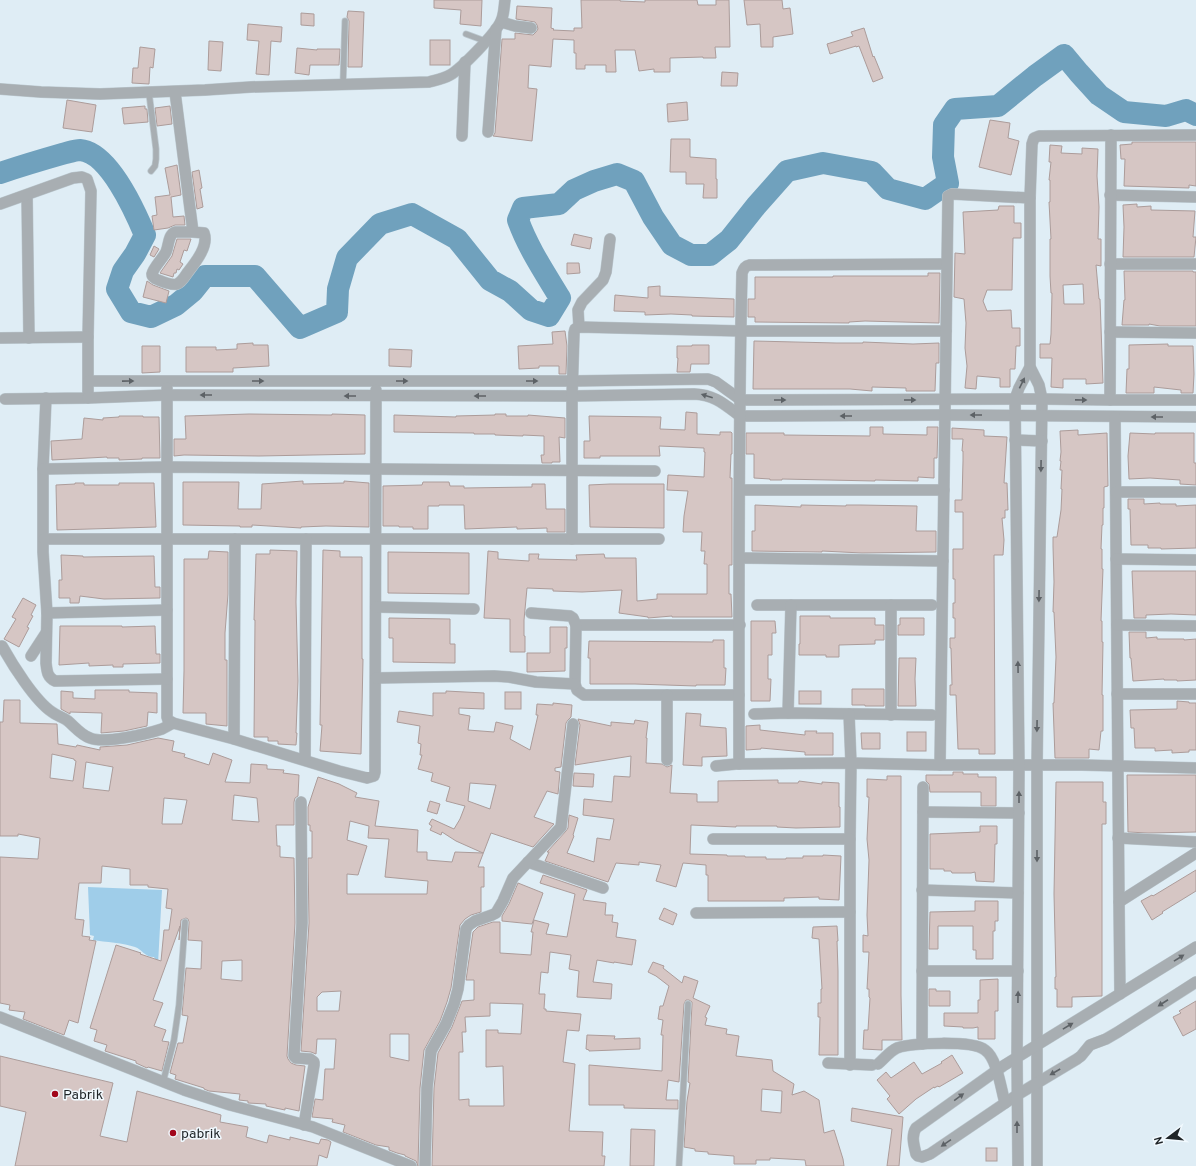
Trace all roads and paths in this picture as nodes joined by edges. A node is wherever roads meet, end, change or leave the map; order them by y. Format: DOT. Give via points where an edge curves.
graph roads {
  1 [pos="505,0"];
  2 [pos="345,21"];
  3 [pos="498,25"];
  4 [pos="531,28"];
  5 [pos="466,34"];
  6 [pos="485,41"];
  7 [pos="465,62"];
  8 [pos="343,84"];
  9 [pos="0,89"];
  10 [pos="149,92"];
  11 [pos="175,92"];
  12 [pos="488,132"];
  13 [pos="1111,135"];
  14 [pos="1196,135"];
  15 [pos="462,136"];
  16 [pos="151,171"];
  17 [pos="27,195"];
  18 [pos="1110,196"];
  19 [pos="1196,197"];
  20 [pos="1030,198"];
  21 [pos="0,204"];
  22 [pos="193,232"];
  23 [pos="610,239"];
  24 [pos="946,264"];
  25 [pos="1110,264"];
  26 [pos="1196,264"];
  27 [pos="579,328"];
  28 [pos="741,331"];
  29 [pos="946,331"];
  30 [pos="1110,332"];
  31 [pos="1196,333"];
  32 [pos="88,337"];
  33 [pos="0,338"];
  34 [pos="29,338"];
  35 [pos="1030,367"];
  36 [pos="89,381"];
  37 [pos="167,381"];
  38 [pos="376,381"];
  39 [pos="572,381"];
  40 [pos="167,395"];
  41 [pos="376,396"];
  42 [pos="572,396"];
  43 [pos="46,398"];
  44 [pos="88,398"];
  45 [pos="5,399"];
  46 [pos="945,399"];
  47 [pos="1015,399"];
  48 [pos="1042,399"];
  49 [pos="740,400"];
  50 [pos="1110,400"];
  51 [pos="1196,400"];
  52 [pos="944,415"];
  53 [pos="740,416"];
  54 [pos="1015,416"];
  55 [pos="1042,416"];
  56 [pos="1115,417"];
  57 [pos="1196,417"];
  58 [pos="1015,440"];
  59 [pos="1042,441"];
  60 [pos="167,466"];
  61 [pos="43,468"];
  62 [pos="376,470"];
  63 [pos="572,470"];
  64 [pos="655,471"];
  65 [pos="740,490"];
  66 [pos="944,490"];
  67 [pos="1116,492"];
  68 [pos="1196,492"];
  69 [pos="376,538"];
  70 [pos="44,539"];
  71 [pos="167,539"];
  72 [pos="235,539"];
  73 [pos="306,539"];
  74 [pos="572,539"];
  75 [pos="659,539"];
  76 [pos="740,558"];
  77 [pos="1116,559"];
  78 [pos="1196,560"];
  79 [pos="943,562"];
  80 [pos="757,605"];
  81 [pos="791,605"];
  82 [pos="891,605"];
  83 [pos="932,605"];
  84 [pos="376,607"];
  85 [pos="474,609"];
  86 [pos="167,610"];
  87 [pos="46,613"];
  88 [pos="531,613"];
  89 [pos="576,625"];
  90 [pos="740,625"];
  91 [pos="1117,625"];
  92 [pos="1196,626"];
  93 [pos="46,633"];
  94 [pos="2,646"];
  95 [pos="31,656"];
  96 [pos="376,678"];
  97 [pos="167,679"];
  98 [pos="575,684"];
  99 [pos="1117,694"];
  100 [pos="1196,694"];
  101 [pos="668,695"];
  102 [pos="739,695"];
  103 [pos="788,713"];
  104 [pos="754,714"];
  105 [pos="849,714"];
  106 [pos="891,715"];
  107 [pos="932,715"];
  108 [pos="173,723"];
  109 [pos="573,724"];
  110 [pos="234,738"];
  111 [pos="305,760"];
  112 [pos="667,760"];
  113 [pos="739,764"];
  114 [pos="851,764"];
  115 [pos="940,765"];
  116 [pos="716,766"];
  117 [pos="1019,766"];
  118 [pos="1037,766"];
  119 [pos="1118,766"];
  120 [pos="1196,768"];
  121 [pos="923,787"];
  122 [pos="301,802"];
  123 [pos="923,812"];
  124 [pos="1019,812"];
  125 [pos="1118,838"];
  126 [pos="713,839"];
  127 [pos="850,839"];
  128 [pos="1196,842"];
  129 [pos="1196,853"];
  130 [pos="528,862"];
  131 [pos="603,888"];
  132 [pos="922,890"];
  133 [pos="1018,893"];
  134 [pos="1119,902"];
  135 [pos="850,912"];
  136 [pos="696,914"];
  137 [pos="185,922"];
  138 [pos="1196,947"];
  139 [pos="922,971"];
  140 [pos="1018,971"];
  141 [pos="1196,982"];
  142 [pos="1120,994"];
  143 [pos="688,1004"];
  144 [pos="0,1017"];
  145 [pos="922,1044"];
  146 [pos="1037,1046"];
  147 [pos="1017,1057"];
  148 [pos="828,1063"];
  149 [pos="850,1065"];
  150 [pos="996,1071"];
  151 [pos="163,1082"];
  152 [pos="1037,1083"];
  153 [pos="1017,1095"];
  154 [pos="1005,1103"];
  155 [pos="304,1125"];
  156 [pos="411,1166"];
  157 [pos="425,1166"];
  158 [pos="679,1166"];
  159 [pos="1018,1166"];
  160 [pos="1037,1166"];
  1 -- 3 [label="street"];
  2 -- 8 [label="lane"];
  3 -- 4 [label="street"];
  3 -- 6 [label="street"];
  3 -- 12 [label="street"];
  5 -- 6 [label="lane"];
  6 -- 7 [label="street"];
  7 -- 8 [label="street" via="441,79 429,82"];
  7 -- 15 [label="street"];
  8 -- 11 [label="street"];
  9 -- 10 [label="street" via="100,94"];
  10 -- 11 [label="street"];
  10 -- 16 [label="lane" via="156,149 155,166"];
  11 -- 22 [label="street"];
  13 -- 14 [label="street"];
  13 -- 18 [label="street"];
  13 -- 20 [label="street" via="1034,138"];
  17 -- 21 [label="street"];
  17 -- 32 [label="street" via="73,178 87,179 90,185"];
  17 -- 34 [label="street"];
  18 -- 19 [label="street"];
  18 -- 25 [label="street"];
  20 -- 24 [label="street" via="949,195"];
  20 -- 35 [label="street"];
  22 -- 22 [label="street" via="204,233 204,244 199,257 181,282 174,284 153,278 153,272 168,247 172,233"];
  23 -- 27 [label="street" via="606,272 603,280 582,302 578,310"];
  24 -- 28 [label="street" via="746,266 742,273"];
  24 -- 29 [label="street"];
  25 -- 26 [label="street"];
  25 -- 30 [label="street"];
  27 -- 28 [label="street"];
  27 -- 39 [label="street" via="575,329 574,333"];
  28 -- 29 [label="street"];
  28 -- 49 [label="street"];
  29 -- 46 [label="street"];
  30 -- 31 [label="street"];
  30 -- 50 [label="street"];
  32 -- 34 [label="street"];
  32 -- 36 [label="street"];
  33 -- 34 [label="street"];
  47 -- 35 [label="street, one-way"];
  35 -- 48 [label="street" via="1039,385"];
  36 -- 37 [label="street, one-way"];
  36 -- 44 [label="street"];
  37 -- 38 [label="street, one-way"];
  37 -- 40 [label="street"];
  38 -- 39 [label="street, one-way"];
  38 -- 41 [label="street"];
  39 -- 42 [label="street"];
  39 -- 49 [label="street" via="708,379"];
  41 -- 40 [label="street, one-way"];
  40 -- 44 [label="street"];
  40 -- 60 [label="street"];
  42 -- 41 [label="street, one-way"];
  41 -- 62 [label="street"];
  53 -- 42 [label="street, one-way" via="705,394"];
  42 -- 63 [label="street"];
  43 -- 44 [label="street"];
  43 -- 45 [label="street"];
  43 -- 61 [label="street"];
  46 -- 47 [label="street"];
  49 -- 46 [label="street, one-way"];
  46 -- 52 [label="street"];
  47 -- 48 [label="street"];
  47 -- 54 [label="street"];
  48 -- 50 [label="street, one-way"];
  48 -- 55 [label="street"];
  49 -- 53 [label="street"];
  50 -- 51 [label="street"];
  52 -- 53 [label="street, one-way"];
  54 -- 52 [label="street, one-way"];
  52 -- 66 [label="street"];
  53 -- 65 [label="street"];
  54 -- 55 [label="street"];
  54 -- 58 [label="street"];
  55 -- 56 [label="street"];
  55 -- 59 [label="street"];
  57 -- 56 [label="street, one-way"];
  56 -- 67 [label="street"];
  58 -- 59 [label="street"];
  117 -- 58 [label="street, one-way"];
  59 -- 118 [label="street, one-way"];
  60 -- 61 [label="street"];
  60 -- 62 [label="street"];
  60 -- 71 [label="street"];
  61 -- 70 [label="street"];
  62 -- 63 [label="street"];
  62 -- 69 [label="street"];
  63 -- 64 [label="street"];
  63 -- 74 [label="street"];
  65 -- 66 [label="street"];
  65 -- 76 [label="street"];
  66 -- 79 [label="street"];
  67 -- 68 [label="street"];
  67 -- 77 [label="street"];
  69 -- 73 [label="street"];
  69 -- 74 [label="street"];
  69 -- 84 [label="street"];
  70 -- 71 [label="street"];
  70 -- 87 [label="street"];
  71 -- 72 [label="street"];
  71 -- 86 [label="street"];
  72 -- 73 [label="street"];
  72 -- 110 [label="street"];
  73 -- 111 [label="street"];
  74 -- 75 [label="street"];
  76 -- 79 [label="street"];
  76 -- 90 [label="street"];
  77 -- 78 [label="street"];
  77 -- 91 [label="street"];
  79 -- 115 [label="street"];
  80 -- 81 [label="street"];
  81 -- 82 [label="street"];
  81 -- 103 [label="street"];
  82 -- 83 [label="street"];
  82 -- 106 [label="street"];
  84 -- 85 [label="street"];
  84 -- 96 [label="street"];
  86 -- 87 [label="street"];
  86 -- 97 [label="street"];
  87 -- 93 [label="street"];
  88 -- 89 [label="street" via="570,616"];
  89 -- 90 [label="street"];
  89 -- 98 [label="street"];
  90 -- 102 [label="street"];
  91 -- 92 [label="street"];
  91 -- 99 [label="street"];
  93 -- 95 [label="street"];
  93 -- 97 [label="street" via="47,671 55,681"];
  94 -- 108 [label="street" via="42,703 90,738 107,740 135,735 164,728"];
  96 -- 98 [label="street" via="494,676"];
  96 -- 111 [label="street" via="374,776 367,778"];
  97 -- 108 [label="street" via="167,717"];
  98 -- 101 [label="street" via="577,690 584,695"];
  99 -- 100 [label="street"];
  99 -- 119 [label="street"];
  101 -- 102 [label="street"];
  101 -- 112 [label="street"];
  102 -- 113 [label="street"];
  103 -- 104 [label="street"];
  103 -- 105 [label="street"];
  105 -- 106 [label="street"];
  105 -- 114 [label="street"];
  106 -- 107 [label="street"];
  108 -- 110 [label="street"];
  109 -- 130 [label="street" via="562,823 558,832"];
  110 -- 111 [label="street"];
  113 -- 114 [label="street"];
  113 -- 116 [label="street"];
  114 -- 115 [label="street"];
  114 -- 127 [label="street"];
  115 -- 117 [label="street"];
  117 -- 118 [label="street"];
  124 -- 117 [label="street, one-way"];
  118 -- 119 [label="street"];
  118 -- 146 [label="street, one-way"];
  119 -- 120 [label="street"];
  119 -- 125 [label="street"];
  121 -- 123 [label="street"];
  122 -- 155 [label="street" via="302,924 294,1056 313,1060 314,1065"];
  123 -- 124 [label="street"];
  123 -- 132 [label="street"];
  124 -- 133 [label="street"];
  125 -- 128 [label="street"];
  125 -- 134 [label="street"];
  126 -- 127 [label="street"];
  127 -- 135 [label="street"];
  129 -- 134 [label="street"];
  130 -- 131 [label="street"];
  130 -- 157 [label="street" via="513,878 496,913 475,921 466,929 454,1004 431,1051 427,1088"];
  132 -- 133 [label="street"];
  132 -- 139 [label="street"];
  133 -- 140 [label="street"];
  134 -- 142 [label="street"];
  135 -- 136 [label="street"];
  135 -- 149 [label="street"];
  137 -- 151 [label="lane" via="179,1005 174,1040"];
  142 -- 138 [label="street, one-way"];
  139 -- 140 [label="street"];
  139 -- 145 [label="street"];
  147 -- 140 [label="street, one-way"];
  141 -- 152 [label="street, one-way" via="1118,1032 1090,1045 1077,1059"];
  146 -- 142 [label="street, one-way"];
  143 -- 158 [label="lane"];
  144 -- 151 [label="street"];
  145 -- 149 [label="street" via="894,1050 875,1064"];
  145 -- 150 [label="street" via="975,1046 984,1050 991,1058"];
  146 -- 147 [label="street"];
  146 -- 152 [label="street"];
  147 -- 150 [label="street"];
  147 -- 153 [label="street"];
  148 -- 149 [label="street"];
  150 -- 154 [label="street"];
  154 -- 150 [label="street, one-way" via="926,1156 919,1157 916,1154 913,1136 916,1128"];
  151 -- 155 [label="street" via="230,1105"];
  152 -- 153 [label="street"];
  152 -- 160 [label="street"];
  153 -- 154 [label="street"];
  159 -- 153 [label="street, one-way"];
  155 -- 156 [label="street"];
}
